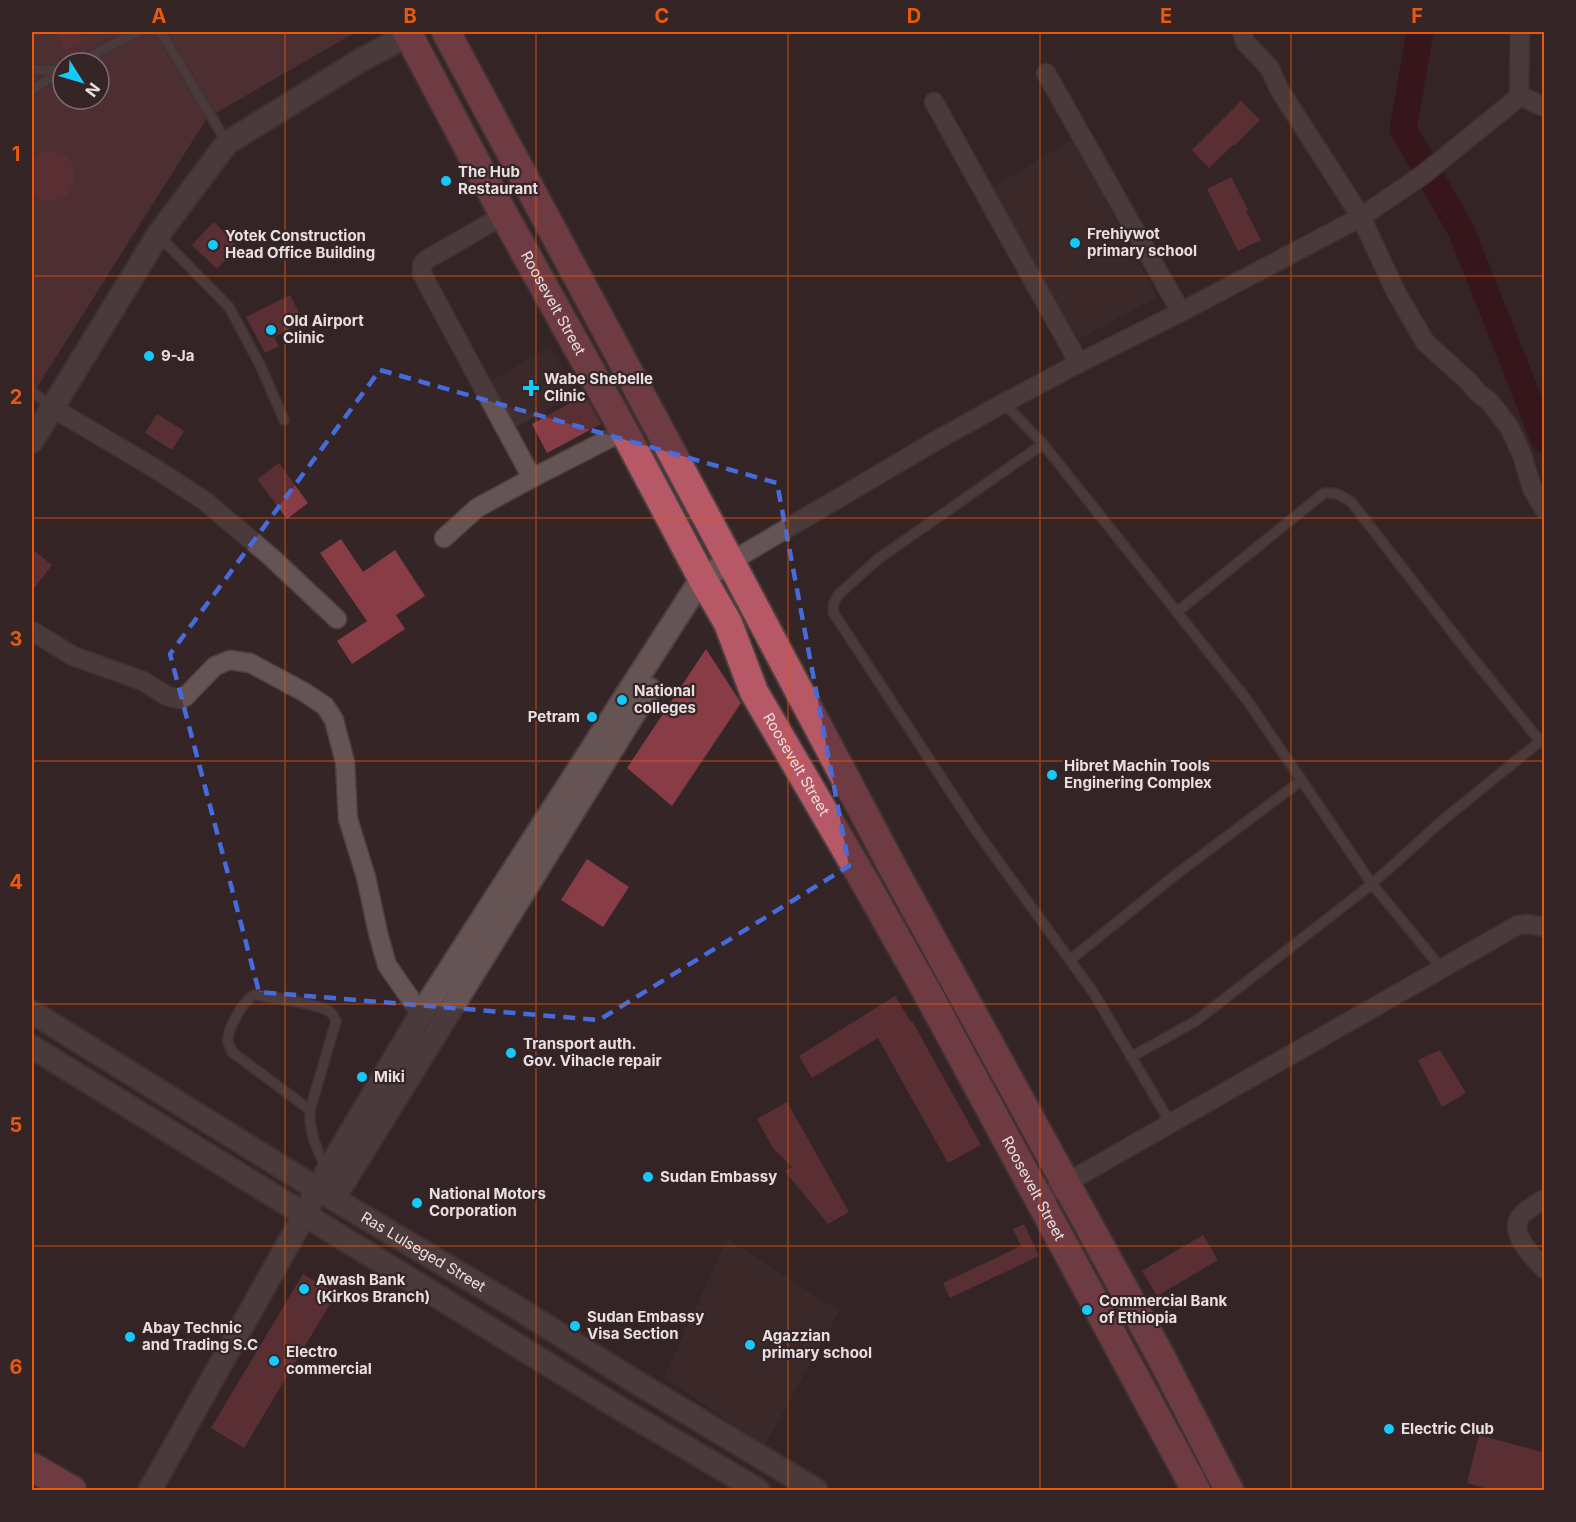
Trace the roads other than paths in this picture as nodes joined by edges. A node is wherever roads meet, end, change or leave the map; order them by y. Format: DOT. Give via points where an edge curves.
graph roads {
  1 [pos="137,32"];
  2 [pos="161,32"];
  3 [pos="410,32"];
  4 [pos="446,32"];
  5 [pos="1242,32"];
  6 [pos="1520,32"];
  7 [pos="119,36"];
  8 [pos="96,51"];
  9 [pos="32,70"];
  10 [pos="51,71"];
  11 [pos="1046,73"];
  12 [pos="51,78"];
  13 [pos="32,90"];
  14 [pos="1519,97"];
  15 [pos="934,102"];
  16 [pos="1545,107"];
  17 [pos="227,143"];
  18 [pos="504,215"];
  19 [pos="1361,216"];
  20 [pos="158,235"];
  21 [pos="593,306"];
  22 [pos="1181,312"];
  23 [pos="563,321"];
  24 [pos="1079,363"];
  25 [pos="32,391"];
  26 [pos="1004,403"];
  27 [pos="51,407"];
  28 [pos="284,420"];
  29 [pos="624,431"];
  30 [pos="32,441"];
  31 [pos="1043,444"];
  32 [pos="532,478"];
  33 [pos="1545,509"];
  34 [pos="444,538"];
  35 [pos="734,568"];
  36 [pos="705,585"];
  37 [pos="1176,612"];
  38 [pos="337,619"];
  39 [pos="32,631"];
  40 [pos="1542,740"];
  41 [pos="1302,780"];
  42 [pos="1372,884"];
  43 [pos="1545,927"];
  44 [pos="1070,960"];
  45 [pos="1443,969"];
  46 [pos="32,1012"];
  47 [pos="421,1014"];
  48 [pos="32,1047"];
  49 [pos="1131,1058"];
  50 [pos="119,1065"];
  51 [pos="103,1090"];
  52 [pos="310,1110"];
  53 [pos="1170,1124"];
  54 [pos="1066,1183"];
  55 [pos="326,1186"];
  56 [pos="1545,1199"];
  57 [pos="1039,1200"];
  58 [pos="305,1214"];
  59 [pos="1545,1269"];
  60 [pos="1161,1358"];
  61 [pos="1133,1373"];
  62 [pos="32,1467"];
  63 [pos="810,1489"];
  64 [pos="72,1491"];
  65 [pos="150,1491"];
  66 [pos="758,1491"];
  67 [pos="1196,1491"];
  68 [pos="1230,1491"];
  1 -- 7 [label="lane"];
  2 -- 17 [label="lane"];
  3 -- 17 [label="street"];
  3 -- 18 [label="main road, Roosevelt Street"];
  4 -- 21 [label="main road, Roosevelt Street"];
  5 -- 19 [label="street" via="1245,42 1269,67 1279,89"];
  6 -- 14 [label="street"];
  7 -- 8 [label="lane"];
  9 -- 10 [label="lane"];
  11 -- 22 [label="street"];
  12 -- 13 [label="lane"];
  14 -- 16 [label="street"];
  14 -- 19 [label="street" via="1424,174"];
  15 -- 24 [label="street"];
  17 -- 20 [label="street"];
  18 -- 23 [label="main road, Roosevelt Street"];
  18 -- 32 [label="street" via="426,260 422,274"];
  19 -- 22 [label="street"];
  19 -- 33 [label="street" via="1396,292 1425,342 1489,401 1510,428 1532,488"];
  20 -- 27 [label="street"];
  20 -- 28 [label="lane" via="229,307"];
  21 -- 23 [label="main road"];
  21 -- 35 [label="main road, Roosevelt Street"];
  22 -- 24 [label="street"];
  23 -- 29 [label="main road, Roosevelt Street"];
  24 -- 26 [label="street"];
  25 -- 27 [label="lane"];
  26 -- 31 [label="lane"];
  26 -- 35 [label="street"];
  27 -- 30 [label="street"];
  27 -- 38 [label="street" via="205,501"];
  29 -- 32 [label="street"];
  29 -- 36 [label="main road, Roosevelt Street"];
  31 -- 37 [label="lane"];
  31 -- 44 [label="lane" via="878,559 839,594 833,612 975,829"];
  32 -- 34 [label="street" via="477,508"];
  35 -- 36 [label="street"];
  35 -- 54 [label="main road, Roosevelt Street"];
  36 -- 47 [label="street"];
  36 -- 55 [label="street"];
  36 -- 57 [label="main road, Roosevelt Street" via="728,623 754,692 921,982"];
  37 -- 40 [label="lane" via="1324,493 1341,495 1352,503"];
  37 -- 41 [label="lane" via="1247,700"];
  39 -- 47 [label="street" via="73,656 142,681 173,698 185,697 215,666 230,660 250,663 325,706 334,720 345,762 348,819 387,965"];
  40 -- 42 [label="lane"];
  41 -- 42 [label="lane"];
  41 -- 44 [label="lane"];
  42 -- 45 [label="lane"];
  42 -- 49 [label="lane" via="1196,1021"];
  43 -- 45 [label="street" via="1518,925"];
  44 -- 49 [label="lane"];
  45 -- 53 [label="street"];
  46 -- 50 [label="street, Ras Lulseged Street"];
  47 -- 55 [label="street"];
  48 -- 51 [label="street, Ras Lulseged Street"];
  49 -- 53 [label="lane"];
  50 -- 51 [label="street"];
  50 -- 55 [label="street, Ras Lulseged Street"];
  51 -- 58 [label="street, Ras Lulseged Street"];
  52 -- 52 [label="lane" via="336,1021 334,1015 328,1010 254,995 237,1014 228,1039 232,1052"];
  52 -- 55 [label="lane" via="309,1125"];
  53 -- 54 [label="street"];
  54 -- 57 [label="street"];
  54 -- 60 [label="main road, Roosevelt Street"];
  55 -- 58 [label="street"];
  55 -- 63 [label="street, Ras Lulseged Street"];
  56 -- 59 [label="street" via="1521,1216 1517,1224 1527,1251"];
  57 -- 61 [label="main road, Roosevelt Street"];
  58 -- 65 [label="street"];
  58 -- 66 [label="street, Ras Lulseged Street"];
  60 -- 61 [label="main road"];
  60 -- 68 [label="main road, Roosevelt Street"];
  61 -- 67 [label="main road, Roosevelt Street"];
  62 -- 64 [label="main road"];
}
